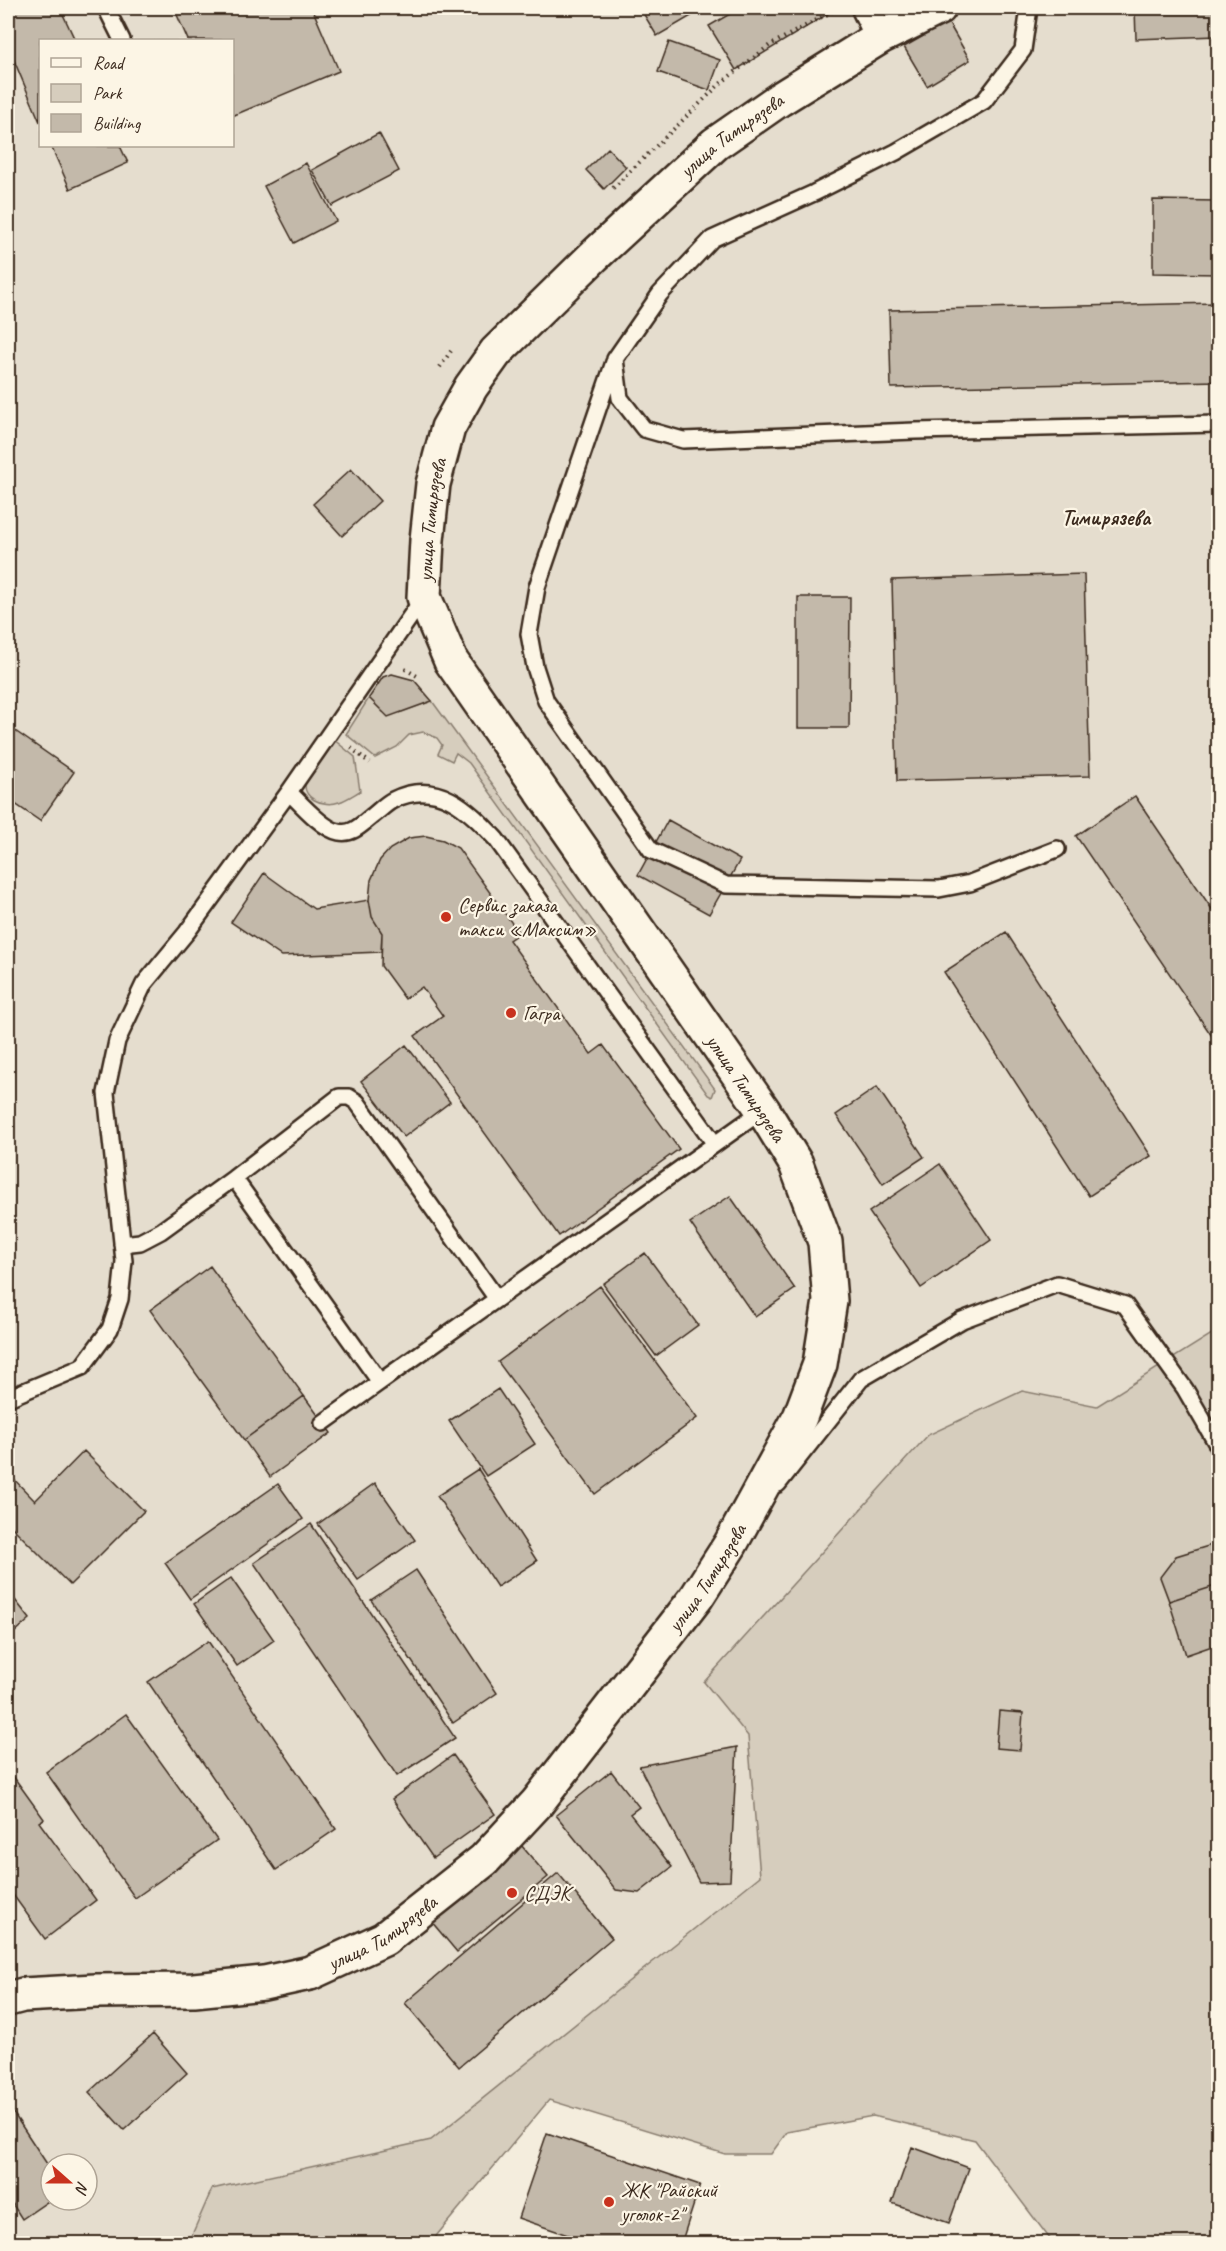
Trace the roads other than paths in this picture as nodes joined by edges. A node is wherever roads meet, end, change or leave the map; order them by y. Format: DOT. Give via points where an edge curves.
graph roads {
  1 [pos="106,8"];
  2 [pos="866,8"];
  3 [pos="939,8"];
  4 [pos="1029,8"];
  5 [pos="880,37"];
  6 [pos="122,39"];
  7 [pos="615,359"];
  8 [pos="1218,424"];
  9 [pos="424,597"];
  10 [pos="289,792"];
  11 [pos="1057,849"];
  12 [pos="763,1110"];
  13 [pos="715,1144"];
  14 [pos="234,1178"];
  15 [pos="122,1244"];
  16 [pos="497,1299"];
  17 [pos="380,1382"];
  18 [pos="8,1398"];
  19 [pos="323,1422"];
  20 [pos="1218,1446"];
  21 [pos="730,1545"];
  22 [pos="8,1999"];
  1 -- 6 [label="lane"];
  2 -- 5 [label="street"];
  3 -- 5 [label="street, улица Тимирязева"];
  4 -- 7 [label="lane" via="1023,50 984,101 896,152 711,239 660,294"];
  5 -- 9 [label="street, улица Тимирязева" via="715,144 496,352 448,428 433,484"];
  7 -- 8 [label="lane" via="620,398 644,429 683,440"];
  7 -- 11 [label="lane" via="537,587 529,634 546,701 651,850 726,885 939,888 969,883"];
  9 -- 10 [label="lane"];
  9 -- 12 [label="street, улица Тимирязева" via="451,661"];
  10 -- 13 [label="lane" via="338,832 353,831 393,801 412,794 454,800 473,814 496,839"];
  10 -- 15 [label="lane" via="144,984 117,1041 106,1093"];
  12 -- 13 [label="lane"];
  12 -- 21 [label="street, улица Тимирязева" via="796,1164 825,1242 830,1301 820,1364 800,1417"];
  13 -- 16 [label="lane"];
  14 -- 15 [label="lane" via="161,1231 140,1242"];
  14 -- 16 [label="lane" via="339,1097 349,1097 357,1102"];
  14 -- 17 [label="lane"];
  15 -- 18 [label="lane" via="120,1299 110,1329 82,1367"];
  16 -- 17 [label="lane"];
  17 -- 19 [label="lane"];
  20 -- 21 [label="lane" via="1185,1389 1125,1305 1057,1284 962,1320 861,1378"];
  21 -- 22 [label="street, улица Тимирязева" via="696,1598 537,1803 484,1860 384,1939 310,1973 264,1983 194,1990 23,1995"];
}
